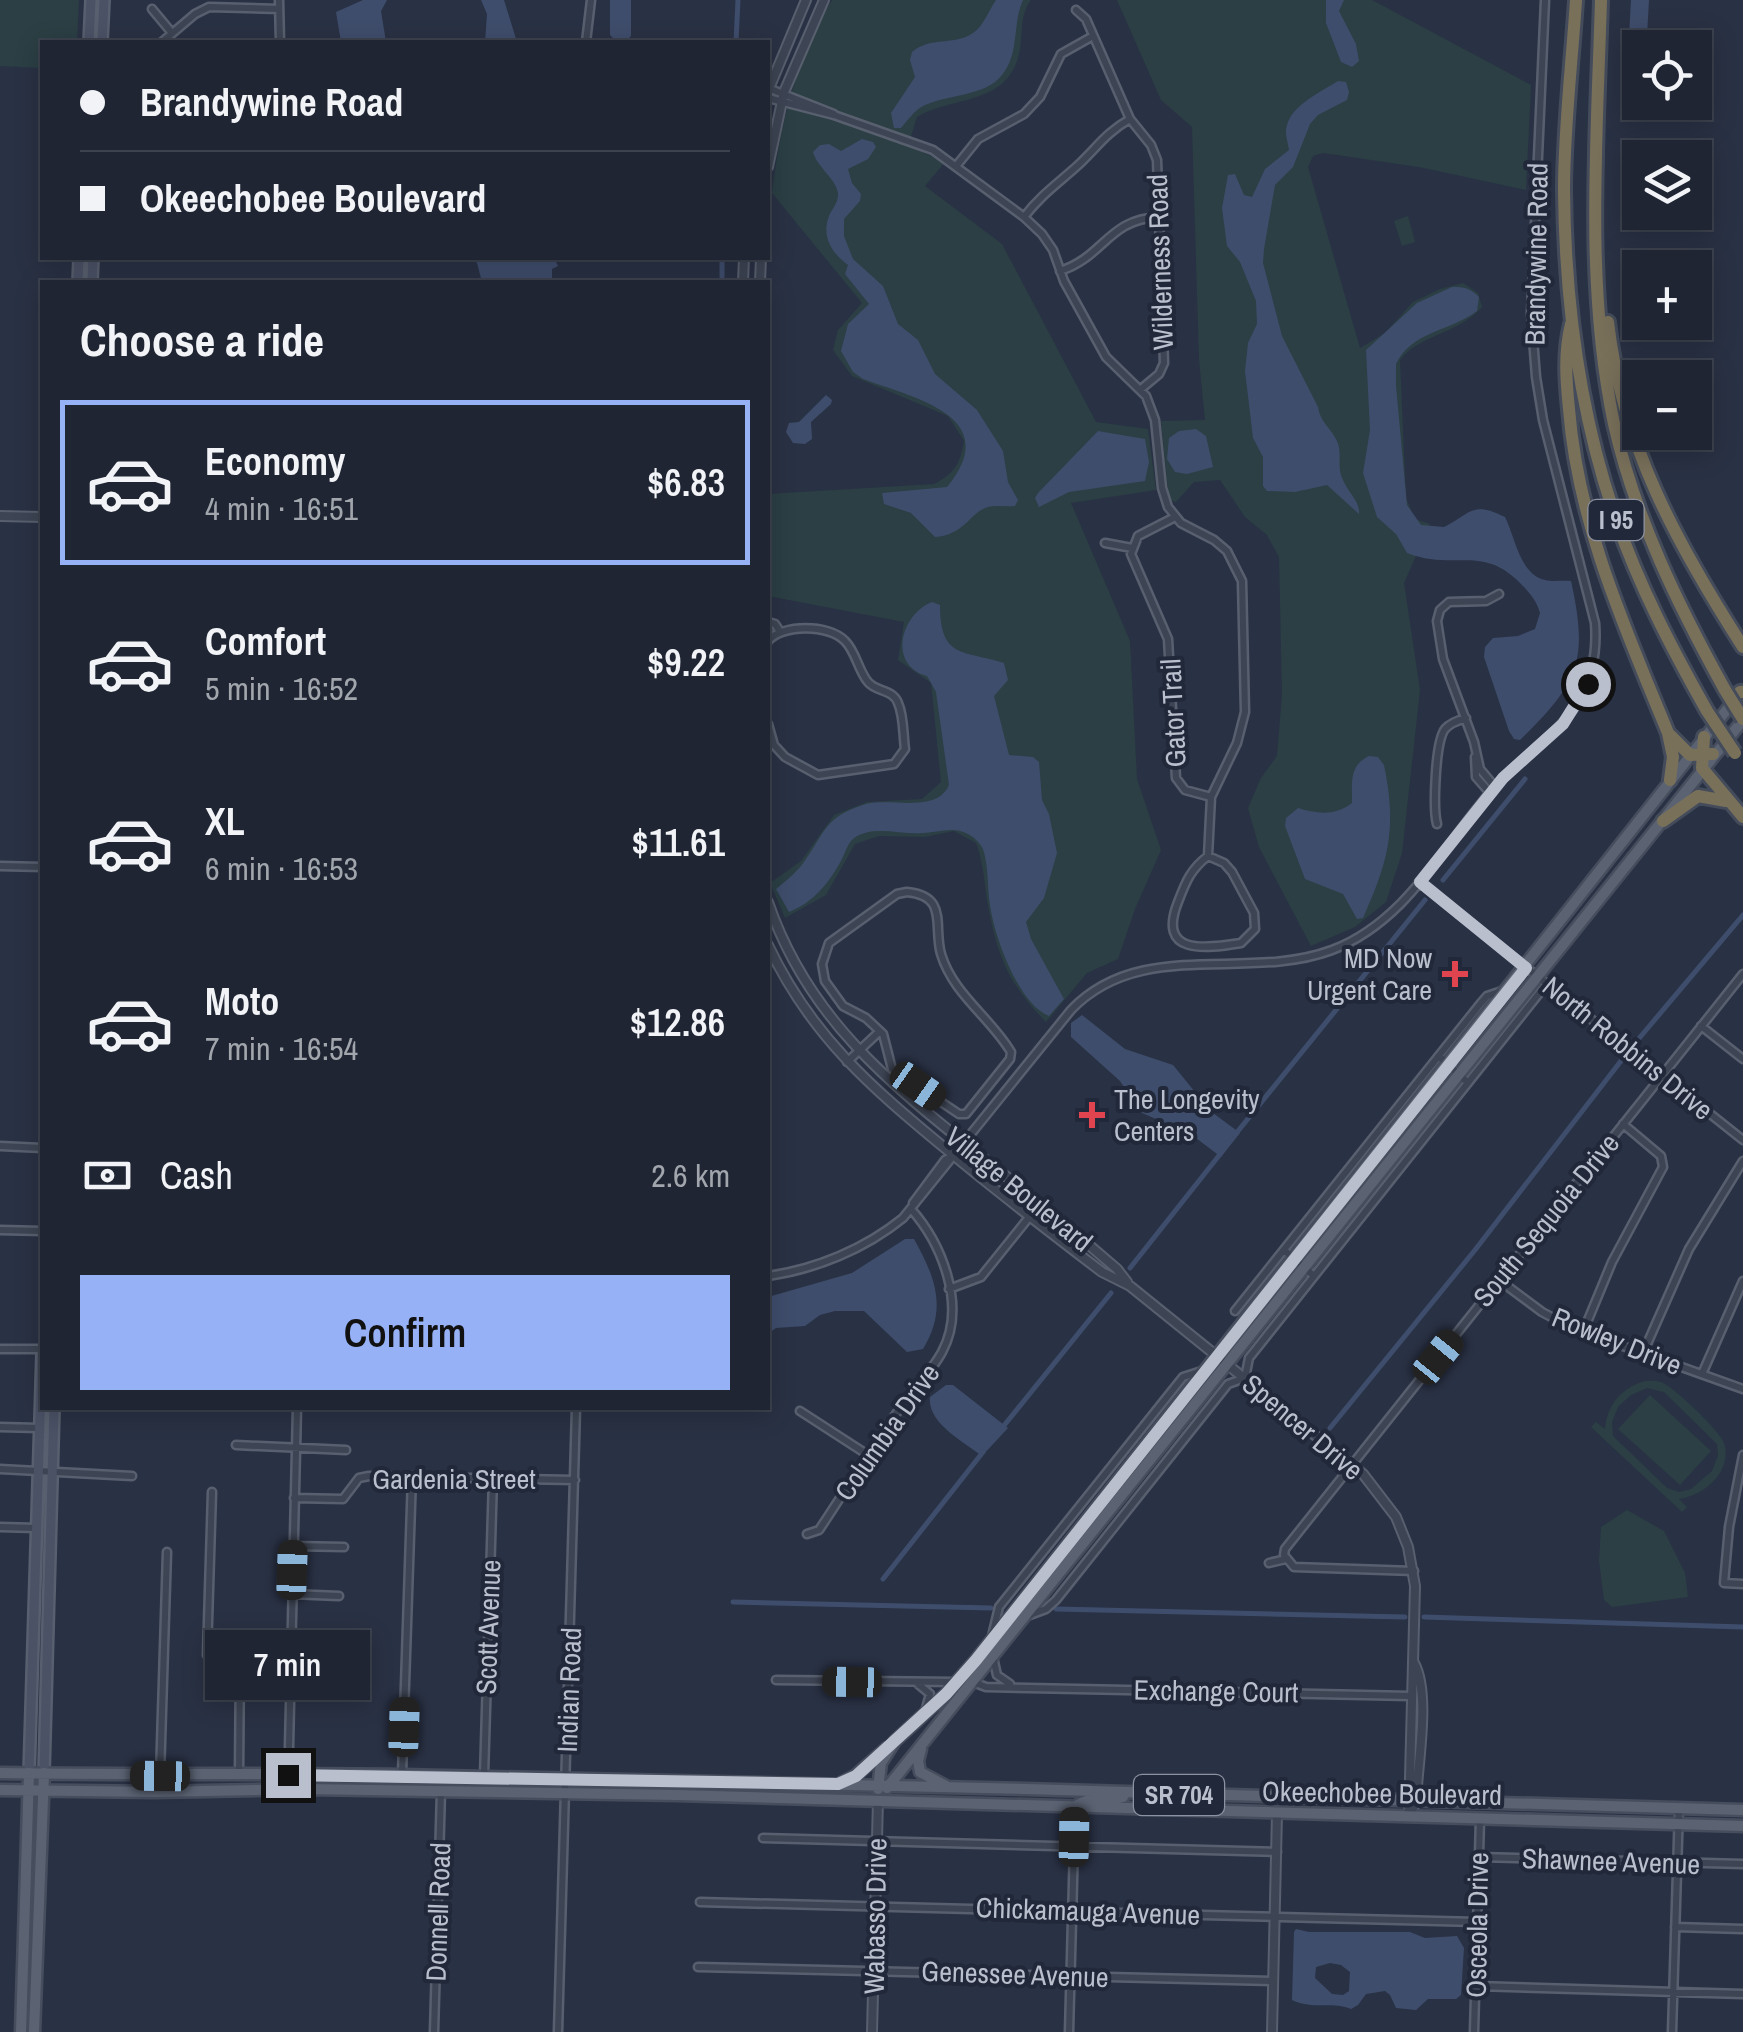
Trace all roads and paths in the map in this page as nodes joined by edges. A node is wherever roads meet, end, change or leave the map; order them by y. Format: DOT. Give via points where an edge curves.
graph roads {
  1 [pos="91,0"];
  2 [pos="104,0"];
  3 [pos="280,0"];
  4 [pos="591,0"];
  5 [pos="806,0"];
  6 [pos="824,0"];
  7 [pos="1545,0"];
  8 [pos="1576,0"];
  9 [pos="1600,0"];
  10 [pos="152,10"];
  11 [pos="279,10"];
  12 [pos="1076,10"];
  13 [pos="172,33"];
  14 [pos="1093,36"];
  15 [pos="89,40"];
  16 [pos="102,40"];
  17 [pos="164,40"];
  18 [pos="280,40"];
  19 [pos="586,40"];
  20 [pos="770,84"];
  21 [pos="770,90"];
  22 [pos="782,97"];
  23 [pos="770,98"];
  24 [pos="1130,119"];
  25 [pos="770,157"];
  26 [pos="957,165"];
  27 [pos="1024,217"];
  28 [pos="1159,217"];
  29 [pos="1596,220"];
  30 [pos="1060,271"];
  31 [pos="1574,312"];
  32 [pos="1141,389"];
  33 [pos="0,516"];
  34 [pos="40,517"];
  35 [pos="1175,518"];
  36 [pos="1106,543"];
  37 [pos="1132,548"];
  38 [pos="1499,594"];
  39 [pos="770,623"];
  40 [pos="1728,624"];
  41 [pos="780,630"];
  42 [pos="1743,638"];
  43 [pos="770,639"];
  44 [pos="1743,647"];
  45 [pos="1742,691"];
  46 [pos="1466,718"];
  47 [pos="1743,719"];
  48 [pos="1668,733"];
  49 [pos="770,736"];
  50 [pos="1704,737"];
  51 [pos="1702,758"];
  52 [pos="1739,758"];
  53 [pos="1670,780"];
  54 [pos="1493,790"];
  55 [pos="1211,797"];
  56 [pos="1728,802"];
  57 [pos="1743,817"];
  58 [pos="1663,821"];
  59 [pos="1438,824"];
  60 [pos="1630,832"];
  61 [pos="1208,856"];
  62 [pos="0,866"];
  63 [pos="40,867"];
  64 [pos="1420,882"];
  65 [pos="1585,890"];
  66 [pos="1601,896"];
  67 [pos="770,906"];
  68 [pos="1580,922"];
  69 [pos="770,949"];
  70 [pos="1531,971"];
  71 [pos="1743,974"];
  72 [pos="1553,988"];
  73 [pos="1508,990"];
  74 [pos="1701,1026"];
  75 [pos="880,1030"];
  76 [pos="859,1052"];
  77 [pos="1438,1056"];
  78 [pos="1743,1059"];
  79 [pos="1468,1060"];
  80 [pos="847,1062"];
  81 [pos="1008,1062"];
  82 [pos="1453,1069"];
  83 [pos="1022,1072"];
  84 [pos="1662,1075"];
  85 [pos="1468,1083"];
  86 [pos="1623,1124"];
  87 [pos="1743,1140"];
  88 [pos="964,1144"];
  89 [pos="0,1146"];
  90 [pos="40,1148"];
  91 [pos="1361,1153"];
  92 [pos="954,1156"];
  93 [pos="1743,1162"];
  94 [pos="1376,1166"];
  95 [pos="1392,1179"];
  96 [pos="910,1209"];
  97 [pos="1030,1216"];
  98 [pos="0,1230"];
  99 [pos="40,1231"];
  100 [pos="1284,1250"];
  101 [pos="1299,1263"];
  102 [pos="770,1276"];
  103 [pos="1314,1276"];
  104 [pos="1499,1280"];
  105 [pos="1743,1280"];
  106 [pos="1130,1286"];
  107 [pos="949,1289"];
  108 [pos="1245,1298"];
  109 [pos="1235,1312"];
  110 [pos="1252,1312"];
  111 [pos="1584,1332"];
  112 [pos="0,1349"];
  113 [pos="40,1351"];
  114 [pos="1642,1353"];
  115 [pos="1222,1360"];
  116 [pos="1206,1370"];
  117 [pos="1702,1374"];
  118 [pos="1245,1378"];
  119 [pos="1743,1389"];
  120 [pos="1200,1397"];
  121 [pos="41,1410"];
  122 [pos="54,1410"];
  123 [pos="297,1410"];
  124 [pos="576,1410"];
  125 [pos="800,1411"];
  126 [pos="1197,1421"];
  127 [pos="0,1427"];
  128 [pos="41,1428"];
  129 [pos="1129,1444"];
  130 [pos="236,1445"];
  131 [pos="296,1447"];
  132 [pos="346,1450"];
  133 [pos="1743,1454"];
  134 [pos="868,1455"];
  135 [pos="1144,1458"];
  136 [pos="1352,1464"];
  137 [pos="0,1469"];
  138 [pos="39,1471"];
  139 [pos="52,1474"];
  140 [pos="132,1476"];
  141 [pos="412,1476"];
  142 [pos="493,1478"];
  143 [pos="575,1480"];
  144 [pos="212,1492"];
  145 [pos="294,1498"];
  146 [pos="0,1528"];
  147 [pos="37,1528"];
  148 [pos="807,1534"];
  149 [pos="292,1546"];
  150 [pos="344,1547"];
  151 [pos="36,1548"];
  152 [pos="166,1552"];
  153 [pos="1067,1554"];
  154 [pos="1285,1557"];
  155 [pos="50,1562"];
  156 [pos="1269,1562"];
  157 [pos="1082,1566"];
  158 [pos="1049,1567"];
  159 [pos="1414,1571"];
  160 [pos="1026,1574"];
  161 [pos="1743,1584"];
  162 [pos="291,1594"];
  163 [pos="340,1596"];
  164 [pos="1026,1616"];
  165 [pos="992,1638"];
  166 [pos="289,1643"];
  167 [pos="339,1645"];
  168 [pos="993,1657"];
  169 [pos="976,1660"];
  170 [pos="1414,1663"];
  171 [pos="776,1680"];
  172 [pos="916,1682"];
  173 [pos="956,1682"];
  174 [pos="974,1682"];
  175 [pos="1021,1686"];
  176 [pos="1410,1696"];
  177 [pos="917,1720"];
  178 [pos="1409,1729"];
  179 [pos="896,1741"];
  180 [pos="1419,1741"];
  181 [pos="921,1748"];
  182 [pos="0,1772"];
  183 [pos="29,1773"];
  184 [pos="44,1773"];
  185 [pos="288,1775"];
  186 [pos="160,1776"];
  187 [pos="238,1776"];
  188 [pos="402,1776"];
  189 [pos="484,1777"];
  190 [pos="566,1778"];
  191 [pos="727,1782"];
  192 [pos="838,1784"];
  193 [pos="883,1786"];
  194 [pos="951,1788"];
  195 [pos="288,1789"];
  196 [pos="0,1790"];
  197 [pos="28,1790"];
  198 [pos="44,1791"];
  199 [pos="441,1791"];
  200 [pos="1078,1792"];
  201 [pos="566,1793"];
  202 [pos="678,1794"];
  203 [pos="1134,1794"];
  204 [pos="1268,1797"];
  205 [pos="878,1800"];
  206 [pos="1352,1800"];
  207 [pos="1412,1802"];
  208 [pos="995,1804"];
  209 [pos="1074,1807"];
  210 [pos="1680,1808"];
  211 [pos="1196,1810"];
  212 [pos="1743,1810"];
  213 [pos="1278,1813"];
  214 [pos="1409,1816"];
  215 [pos="1480,1818"];
  216 [pos="1678,1823"];
  217 [pos="1743,1826"];
  218 [pos="763,1838"];
  219 [pos="877,1841"];
  220 [pos="1074,1846"];
  221 [pos="1276,1852"];
  222 [pos="1479,1857"];
  223 [pos="1676,1862"];
  224 [pos="1743,1864"];
  225 [pos="700,1902"];
  226 [pos="875,1906"];
  227 [pos="1072,1910"];
  228 [pos="1275,1916"];
  229 [pos="24,1920"];
  230 [pos="1477,1922"];
  231 [pos="1675,1927"];
  232 [pos="1743,1929"];
  233 [pos="698,1967"];
  234 [pos="873,1970"];
  235 [pos="1071,1975"];
  236 [pos="1273,1981"];
  237 [pos="1476,1986"];
  238 [pos="35,1992"];
  239 [pos="1673,1992"];
  240 [pos="1743,1994"];
  241 [pos="21,2032"];
  242 [pos="34,2032"];
  243 [pos="434,2032"];
  244 [pos="558,2032"];
  245 [pos="872,2032"];
  246 [pos="1069,2032"];
  247 [pos="1272,2032"];
  248 [pos="1474,2032"];
  249 [pos="1672,2032"];
  1 -- 15 [label="main road"];
  2 -- 16 [label="main road"];
  3 -- 11 [label="street"];
  4 -- 19 [label="street"];
  5 -- 20 [label="street"];
  6 -- 22 [label="street"];
  7 -- 54 [label="street, Brandywine Road" via="1531,313 1536,377 1596,642 1588,684 1572,712"];
  8 -- 31 [label="highway, I 95" via="1564,188"];
  9 -- 29 [label="highway, I 95"];
  10 -- 13 [label="street"];
  11 -- 13 [label="street" via="209,7"];
  11 -- 18 [label="street"];
  12 -- 14 [label="street, Wilderness Road"];
  13 -- 17 [label="street"];
  14 -- 24 [label="street, Wilderness Road"];
  14 -- 26 [label="street" via="1061,54 1024,114 978,139"];
  21 -- 22 [label="street"];
  22 -- 23 [label="street"];
  22 -- 25 [label="street"];
  22 -- 26 [label="street" via="920,144"];
  24 -- 27 [label="street" via="1042,193"];
  24 -- 28 [label="street, Wilderness Road" via="1156,160"];
  26 -- 27 [label="street"];
  27 -- 30 [label="street" via="1046,240"];
  28 -- 30 [label="street" via="1130,221 1080,263"];
  28 -- 32 [label="street, Wilderness Road" via="1164,363"];
  29 -- 40 [label="highway" via="1618,385 1636,447 1676,539"];
  29 -- 47 [label="highway, I 95, bridge" via="1600,334 1615,427 1657,554"];
  30 -- 32 [label="street" via="1106,357"];
  31 -- 48 [label="highway" via="1566,364 1579,487 1602,568"];
  31 -- 52 [label="highway, I 95, bridge" via="1590,426 1615,517 1664,632"];
  32 -- 35 [label="street" via="1153,411 1162,492"];
  33 -- 34 [label="street"];
  35 -- 37 [label="street" via="1141,534"];
  35 -- 55 [label="street" via="1221,545 1242,582 1243,721"];
  36 -- 37 [label="street"];
  37 -- 55 [label="street, Gator Trail" via="1168,639 1176,778 1185,790"];
  38 -- 46 [label="street" via="1452,600 1437,617 1442,659"];
  39 -- 41 [label="street"];
  40 -- 42 [label="highway"];
  40 -- 44 [label="highway"];
  41 -- 43 [label="street"];
  41 -- 49 [label="street" via="830,632 844,640 869,684 897,700 905,750 894,764 818,775 785,758"];
  45 -- 50 [label="main road"];
  46 -- 54 [label="street"];
  46 -- 59 [label="street" via="1442,734"];
  47 -- 51 [label="main road"];
  48 -- 51 [label="highway"];
  48 -- 53 [label="highway"];
  50 -- 51 [label="highway"];
  51 -- 53 [label="main road"];
  51 -- 56 [label="highway"];
  51 -- 58 [label="main road"];
  53 -- 60 [label="main road"];
  54 -- 64 [label="street, Brandywine Road"];
  55 -- 61 [label="street"];
  56 -- 57 [label="highway"];
  56 -- 58 [label="highway" via="1698,796"];
  58 -- 66 [label="main road"];
  60 -- 65 [label="main road"];
  60 -- 66 [label="main road" via="1598,883"];
  61 -- 61 [label="street" via="1230,868 1254,914 1253,933 1241,943 1191,946 1173,933 1190,870"];
  62 -- 63 [label="street"];
  64 -- 70 [label="street, North Robbins Drive"];
  64 -- 83 [label="street, Brandywine Road" via="1369,931 1318,955 1149,968 1111,979 1081,1000"];
  65 -- 68 [label="main road"];
  65 -- 70 [label="main road"];
  66 -- 68 [label="main road"];
  67 -- 76 [label="street, Village Boulevard" via="805,978"];
  68 -- 70 [label="main road"];
  69 -- 80 [label="street, Village Boulevard" via="791,989"];
  70 -- 72 [label="street, North Robbins Drive"];
  70 -- 73 [label="main road"];
  70 -- 79 [label="main road"];
  71 -- 74 [label="street, South Sequoia Drive"];
  72 -- 84 [label="street, North Robbins Drive"];
  72 -- 85 [label="street" via="1541,992"];
  73 -- 77 [label="street" via="1485,998"];
  73 -- 82 [label="main road"];
  74 -- 78 [label="street"];
  74 -- 84 [label="street, South Sequoia Drive"];
  75 -- 76 [label="street"];
  75 -- 81 [label="street" via="892,1069 958,1114 966,1114"];
  75 -- 81 [label="street" via="843,1006 826,981 824,954 829,943 897,894 915,892 934,905 942,956 964,998 1008,1046"];
  76 -- 80 [label="street"];
  76 -- 88 [label="street, Village Boulevard"];
  77 -- 82 [label="street"];
  77 -- 91 [label="street"];
  79 -- 82 [label="main road"];
  79 -- 85 [label="street"];
  80 -- 92 [label="street, Village Boulevard"];
  81 -- 83 [label="street"];
  82 -- 85 [label="street"];
  82 -- 94 [label="main road"];
  83 -- 88 [label="street, Brandywine Road"];
  84 -- 86 [label="street, South Sequoia Drive"];
  84 -- 87 [label="street, North Robbins Drive"];
  85 -- 95 [label="street"];
  86 -- 104 [label="street, South Sequoia Drive"];
  86 -- 111 [label="street" via="1658,1153 1663,1167"];
  88 -- 92 [label="street, Brandywine Road"];
  88 -- 106 [label="street, Village Boulevard"];
  89 -- 90 [label="street"];
  91 -- 94 [label="street"];
  91 -- 100 [label="street"];
  92 -- 96 [label="street, Brandywine Road"];
  92 -- 97 [label="street, Village Boulevard"];
  93 -- 114 [label="street" via="1688,1249"];
  94 -- 95 [label="street"];
  94 -- 101 [label="main road"];
  95 -- 103 [label="street"];
  96 -- 102 [label="street, Brandywine Road" via="841,1256"];
  96 -- 107 [label="street, Columbia Drive" via="939,1251"];
  97 -- 106 [label="street, Village Boulevard"];
  97 -- 107 [label="street" via="986,1272"];
  98 -- 99 [label="street"];
  100 -- 101 [label="street"];
  100 -- 108 [label="street"];
  101 -- 103 [label="street"];
  101 -- 110 [label="main road"];
  101 -- 115 [label="main road"];
  103 -- 118 [label="street" via="1247,1360"];
  104 -- 111 [label="street, Rowley Drive"];
  104 -- 136 [label="street, South Sequoia Drive"];
  105 -- 117 [label="street"];
  106 -- 115 [label="street, Village Boulevard"];
  107 -- 134 [label="street, Columbia Drive" via="944,1348"];
  108 -- 109 [label="street"];
  108 -- 110 [label="street"];
  110 -- 115 [label="main road"];
  111 -- 114 [label="street, Rowley Drive"];
  112 -- 113 [label="street"];
  114 -- 117 [label="street, Rowley Drive"];
  115 -- 116 [label="main road"];
  115 -- 118 [label="street, Spencer Drive"];
  115 -- 120 [label="main road"];
  116 -- 129 [label="street" via="1183,1376"];
  116 -- 135 [label="main road"];
  117 -- 119 [label="street, Rowley Drive"];
  118 -- 126 [label="street" via="1228,1384"];
  118 -- 136 [label="street, Spencer Drive"];
  120 -- 126 [label="street"];
  120 -- 135 [label="main road"];
  121 -- 128 [label="main road"];
  122 -- 139 [label="main road"];
  123 -- 131 [label="street"];
  124 -- 143 [label="street, Indian Road"];
  125 -- 134 [label="street"];
  126 -- 157 [label="street"];
  127 -- 128 [label="street"];
  128 -- 138 [label="main road"];
  129 -- 135 [label="street"];
  129 -- 160 [label="street"];
  130 -- 131 [label="street"];
  131 -- 132 [label="street"];
  131 -- 145 [label="street"];
  133 -- 161 [label="street" via="1724,1584"];
  134 -- 148 [label="street, Columbia Drive" via="819,1530"];
  135 -- 153 [label="main road"];
  136 -- 154 [label="street, South Sequoia Drive"];
  136 -- 159 [label="street, Spencer Drive" via="1390,1508"];
  137 -- 138 [label="street"];
  138 -- 139 [label="street"];
  138 -- 147 [label="main road"];
  139 -- 140 [label="street"];
  139 -- 155 [label="main road"];
  141 -- 142 [label="street, Gardenia Street"];
  141 -- 145 [label="street, Gardenia Street" via="364,1476 343,1499"];
  141 -- 188 [label="street"];
  142 -- 143 [label="street, Gardenia Street"];
  142 -- 189 [label="street, Scott Avenue"];
  143 -- 190 [label="street, Indian Road"];
  144 -- 187 [label="street" via="207,1655 240,1656"];
  145 -- 149 [label="street"];
  146 -- 147 [label="street"];
  147 -- 151 [label="main road"];
  149 -- 150 [label="street"];
  149 -- 162 [label="street"];
  151 -- 155 [label="main road"];
  151 -- 183 [label="main road"];
  152 -- 186 [label="street"];
  153 -- 157 [label="street"];
  153 -- 158 [label="main road"];
  153 -- 164 [label="main road"];
  154 -- 156 [label="street"];
  154 -- 159 [label="street" via="1294,1567"];
  155 -- 184 [label="main road"];
  157 -- 164 [label="street" via="1051,1606"];
  158 -- 160 [label="street"];
  158 -- 165 [label="main road"];
  159 -- 170 [label="street, Spencer Drive"];
  160 -- 165 [label="street" via="997,1612"];
  162 -- 163 [label="street"];
  162 -- 166 [label="street"];
  164 -- 168 [label="main road"];
  165 -- 169 [label="main road"];
  166 -- 167 [label="street"];
  166 -- 185 [label="street"];
  168 -- 174 [label="main road"];
  168 -- 175 [label="street" via="1000,1679"];
  169 -- 173 [label="main road"];
  169 -- 174 [label="main road"];
  170 -- 176 [label="street, Spencer Drive"];
  170 -- 180 [label="street, Spencer Drive"];
  171 -- 172 [label="street"];
  172 -- 173 [label="street"];
  172 -- 177 [label="street" via="930,1698"];
  173 -- 177 [label="main road"];
  174 -- 175 [label="street, Exchange Court"];
  174 -- 181 [label="main road"];
  175 -- 176 [label="street, Exchange Court"];
  176 -- 178 [label="street, Spencer Drive"];
  177 -- 179 [label="main road"];
  178 -- 180 [label="street"];
  178 -- 207 [label="street, Spencer Drive"];
  179 -- 192 [label="main road"];
  179 -- 193 [label="main road" via="881,1763"];
  180 -- 207 [label="street, Spencer Drive"];
  181 -- 193 [label="main road"];
  181 -- 194 [label="main road" via="920,1772"];
  182 -- 183 [label="main road, Okeechobee Boulevard / SR 704"];
  183 -- 184 [label="main road, Okeechobee Boulevard / SR 704"];
  183 -- 197 [label="main road"];
  184 -- 186 [label="main road, Okeechobee Boulevard / SR 704"];
  184 -- 198 [label="main road"];
  185 -- 187 [label="main road, Okeechobee Boulevard / SR 704"];
  185 -- 188 [label="main road, Okeechobee Boulevard / SR 704"];
  185 -- 195 [label="street"];
  186 -- 187 [label="main road, Okeechobee Boulevard / SR 704"];
  188 -- 189 [label="main road, Okeechobee Boulevard / SR 704"];
  189 -- 190 [label="main road, Okeechobee Boulevard / SR 704"];
  190 -- 191 [label="main road, Okeechobee Boulevard / SR 704"];
  190 -- 201 [label="street, Indian Road"];
  191 -- 192 [label="main road, Okeechobee Boulevard / SR 704"];
  191 -- 202 [label="main road"];
  192 -- 193 [label="main road, Okeechobee Boulevard / SR 704"];
  193 -- 194 [label="main road, Okeechobee Boulevard / SR 704"];
  193 -- 205 [label="main road"];
  194 -- 200 [label="main road, Okeechobee Boulevard / SR 704"];
  195 -- 198 [label="main road, Okeechobee Boulevard / SR 704"];
  195 -- 199 [label="main road, Okeechobee Boulevard / SR 704"];
  196 -- 197 [label="main road, Okeechobee Boulevard / SR 704"];
  197 -- 198 [label="main road, Okeechobee Boulevard / SR 704"];
  197 -- 229 [label="main road"];
  198 -- 238 [label="main road"];
  199 -- 201 [label="main road, Okeechobee Boulevard / SR 704"];
  199 -- 243 [label="street, Donnell Road"];
  200 -- 203 [label="main road, Okeechobee Boulevard / SR 704"];
  200 -- 208 [label="main road" via="1063,1800"];
  201 -- 202 [label="main road, Okeechobee Boulevard / SR 704"];
  201 -- 244 [label="street, Indian Road"];
  202 -- 205 [label="main road, Okeechobee Boulevard / SR 704"];
  203 -- 204 [label="main road, Okeechobee Boulevard / SR 704"];
  203 -- 209 [label="main road" via="1084,1799"];
  204 -- 206 [label="main road, Okeechobee Boulevard / SR 704"];
  204 -- 211 [label="main road" via="1254,1805"];
  205 -- 208 [label="main road, Okeechobee Boulevard / SR 704"];
  205 -- 219 [label="street, Wabasso Drive"];
  206 -- 207 [label="main road, Okeechobee Boulevard / SR 704"];
  206 -- 213 [label="main road" via="1288,1805"];
  207 -- 210 [label="main road, Okeechobee Boulevard / SR 704"];
  207 -- 214 [label="street, Spencer Drive"];
  208 -- 209 [label="main road, Okeechobee Boulevard / SR 704"];
  209 -- 211 [label="main road, Okeechobee Boulevard / SR 704"];
  209 -- 220 [label="street"];
  210 -- 212 [label="main road, Okeechobee Boulevard / SR 704"];
  210 -- 216 [label="street"];
  211 -- 213 [label="main road, Okeechobee Boulevard / SR 704"];
  213 -- 214 [label="main road, Okeechobee Boulevard / SR 704"];
  213 -- 221 [label="street"];
  214 -- 215 [label="main road, Okeechobee Boulevard / SR 704"];
  215 -- 216 [label="main road, Okeechobee Boulevard / SR 704"];
  215 -- 222 [label="street, Osceola Drive"];
  216 -- 217 [label="main road, Okeechobee Boulevard / SR 704"];
  216 -- 223 [label="street"];
  218 -- 219 [label="street"];
  219 -- 220 [label="street"];
  219 -- 226 [label="street, Wabasso Drive"];
  220 -- 221 [label="street"];
  220 -- 227 [label="street"];
  221 -- 228 [label="street"];
  222 -- 223 [label="street, Shawnee Avenue"];
  222 -- 230 [label="street, Osceola Drive"];
  223 -- 224 [label="street, Shawnee Avenue"];
  223 -- 231 [label="street"];
  225 -- 226 [label="street, Chickamauga Avenue"];
  226 -- 227 [label="street, Chickamauga Avenue"];
  226 -- 234 [label="street, Wabasso Drive"];
  227 -- 228 [label="street, Chickamauga Avenue"];
  227 -- 235 [label="street"];
  228 -- 230 [label="street, Chickamauga Avenue"];
  228 -- 236 [label="street"];
  229 -- 238 [label="main road"];
  229 -- 241 [label="main road"];
  230 -- 237 [label="street, Osceola Drive"];
  231 -- 232 [label="street"];
  231 -- 239 [label="street"];
  233 -- 234 [label="street, Genessee Avenue"];
  234 -- 235 [label="street, Genessee Avenue"];
  234 -- 245 [label="street, Wabasso Drive"];
  235 -- 236 [label="street, Genessee Avenue"];
  235 -- 246 [label="street"];
  236 -- 247 [label="street"];
  237 -- 239 [label="street"];
  237 -- 248 [label="street, Osceola Drive"];
  238 -- 242 [label="main road"];
  239 -- 240 [label="street"];
  239 -- 249 [label="street"];
}
